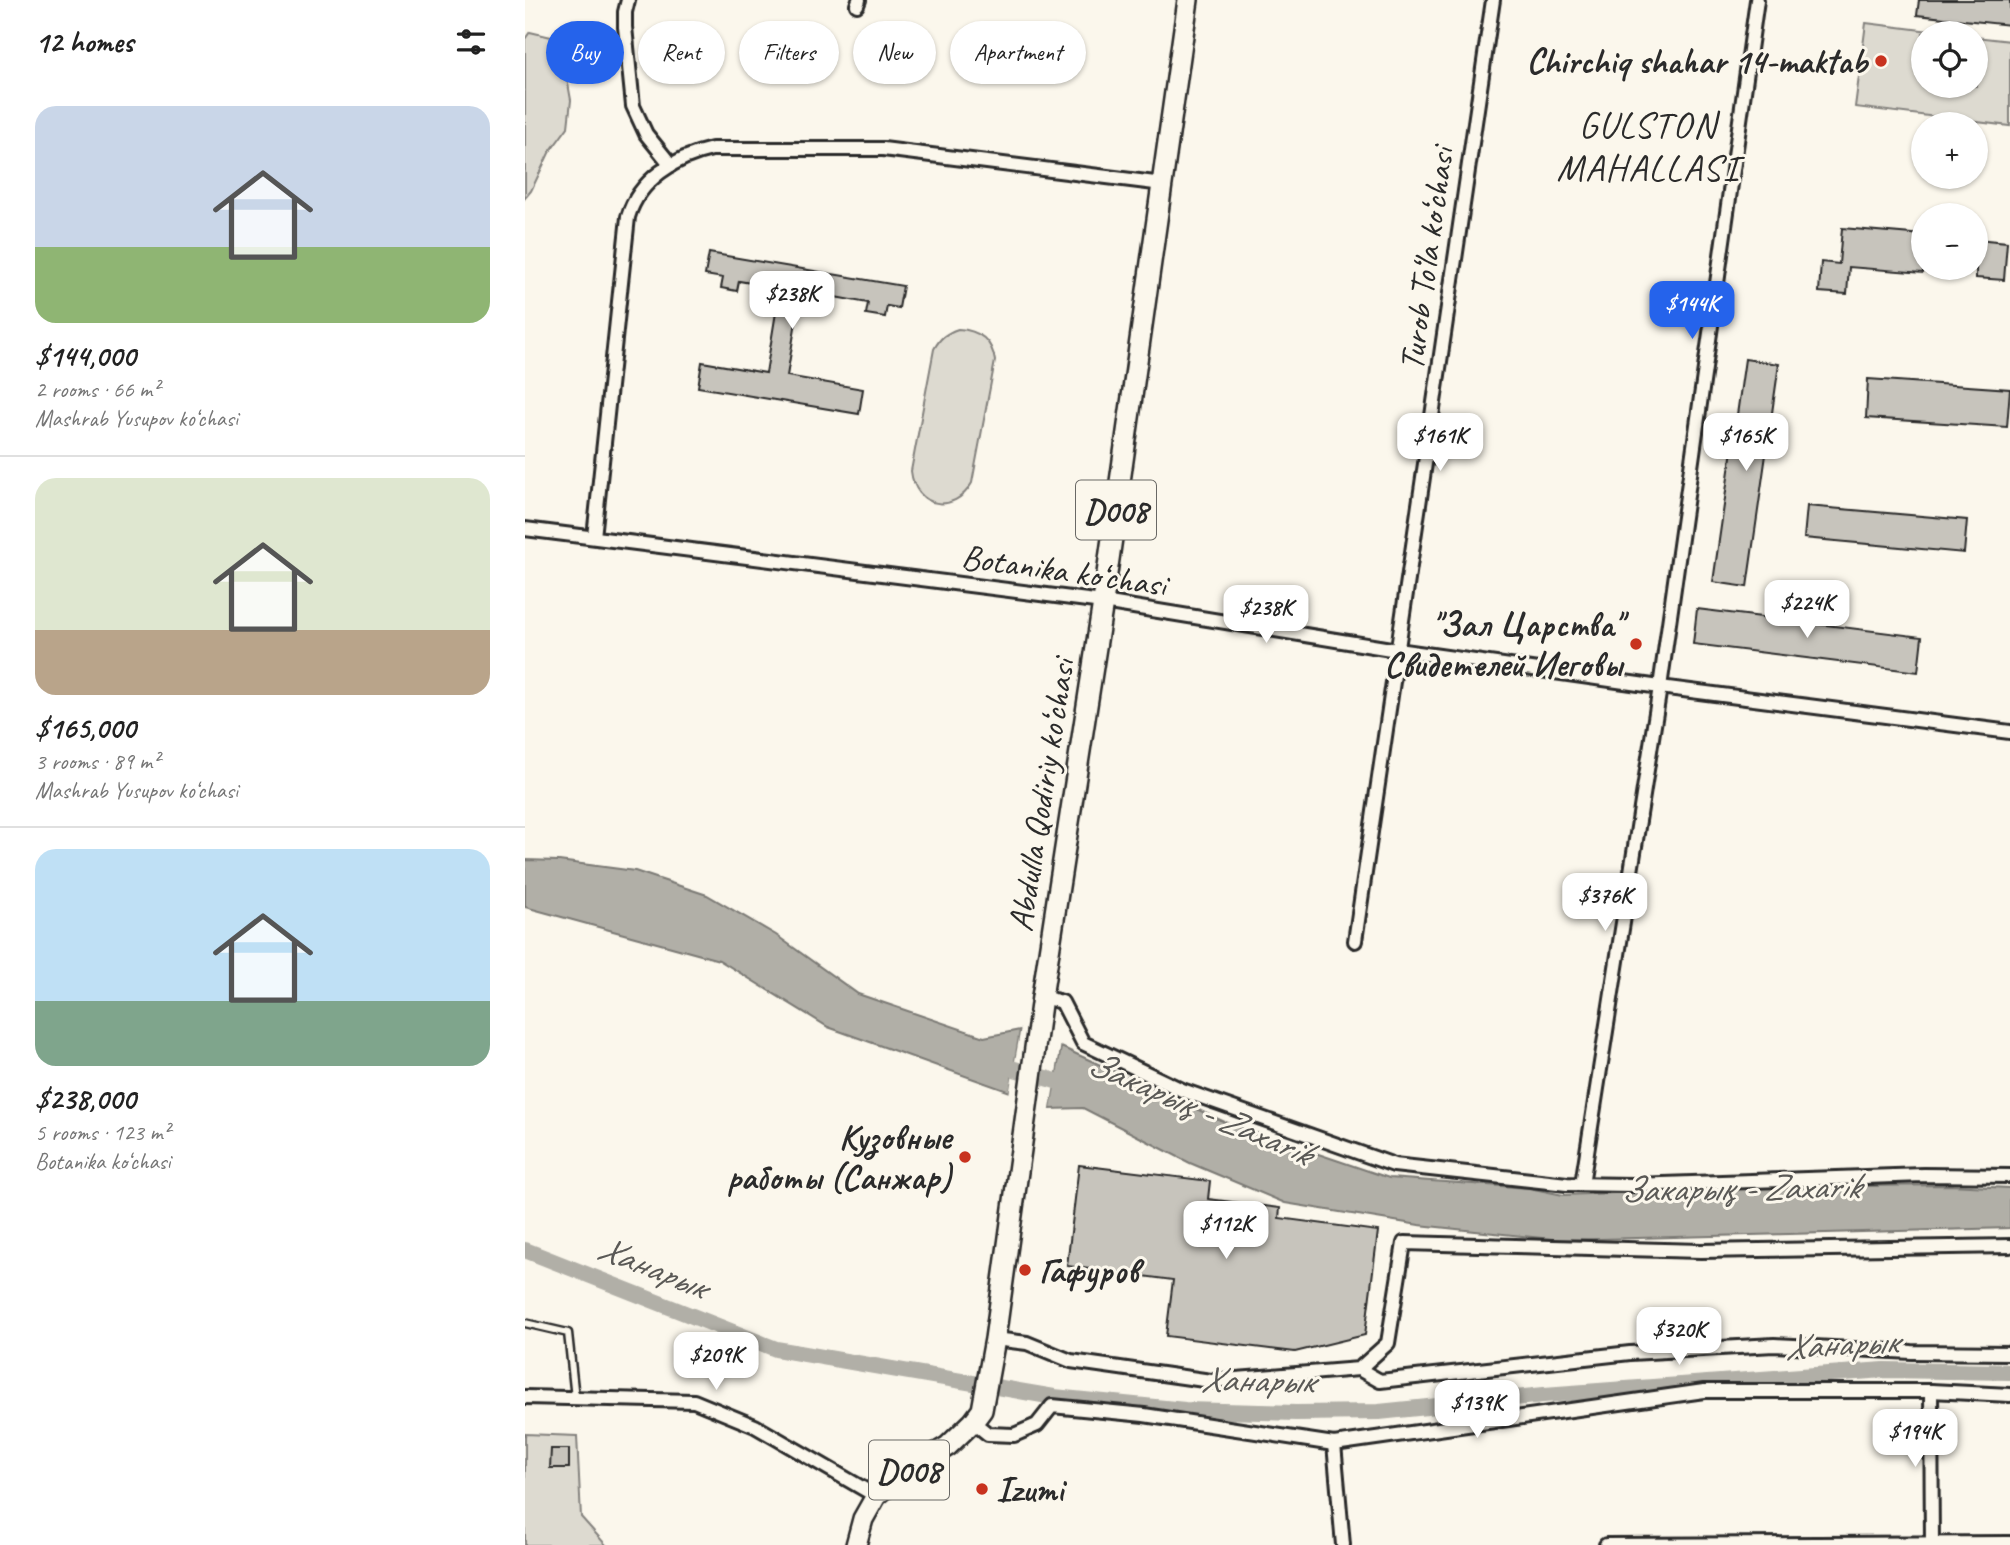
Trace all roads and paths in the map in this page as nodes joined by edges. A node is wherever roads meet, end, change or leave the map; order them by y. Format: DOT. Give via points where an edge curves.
graph roads {
  1 [pos="628,0"];
  2 [pos="1188,0"];
  3 [pos="1493,0"];
  4 [pos="1757,0"];
  5 [pos="671,165"];
  6 [pos="1163,184"];
  7 [pos="525,529"];
  8 [pos="594,537"];
  9 [pos="1103,602"];
  10 [pos="1397,650"];
  11 [pos="1660,687"];
  12 [pos="2010,732"];
  13 [pos="1355,941"];
  14 [pos="1042,997"];
  15 [pos="2010,1176"];
  16 [pos="1582,1184"];
  17 [pos="2010,1246"];
  18 [pos="525,1323"];
  19 [pos="995,1339"];
  20 [pos="2010,1353"];
  21 [pos="1359,1369"];
  22 [pos="1931,1391"];
  23 [pos="2010,1395"];
  24 [pos="525,1397"];
  25 [pos="575,1399"];
  26 [pos="978,1416"];
  27 [pos="1334,1444"];
  28 [pos="876,1496"];
  29 [pos="2010,1543"];
  30 [pos="1932,1544"];
  31 [pos="856,1545"];
  32 [pos="1343,1545"];
  33 [pos="1606,1545"];
  1 -- 5 [label="street" via="625,27 633,106 646,134"];
  2 -- 6 [label="main road, Abdulla Qodiriy ko‘chasi / D008"];
  3 -- 10 [label="street, Turob To‘la ko‘chasi"];
  4 -- 11 [label="street"];
  5 -- 6 [label="street" via="712,149 883,149"];
  5 -- 8 [label="street" via="645,187 628,218"];
  6 -- 9 [label="main road, Abdulla Qodiriy ko‘chasi / D008"];
  7 -- 8 [label="street, Botanika ko‘chasi"];
  8 -- 9 [label="street, Botanika ko‘chasi"];
  9 -- 10 [label="street, Botanika ko‘chasi"];
  9 -- 14 [label="main road, Abdulla Qodiriy ko‘chasi / D008"];
  10 -- 11 [label="street, Botanika ko‘chasi"];
  10 -- 13 [label="street, Turob To‘la ko‘chasi"];
  11 -- 12 [label="street, Botanika ko‘chasi"];
  11 -- 16 [label="street"];
  14 -- 16 [label="street" via="1062,1002 1083,1043 1182,1090 1394,1165"];
  14 -- 19 [label="main road, Abdulla Qodiriy ko‘chasi / D008"];
  15 -- 16 [label="street"];
  17 -- 21 [label="street" via="1700,1251 1404,1243 1388,1343"];
  18 -- 25 [label="lane" via="568,1333"];
  19 -- 21 [label="street" via="1027,1343 1071,1362 1211,1381"];
  19 -- 26 [label="main road, Abdulla Qodiriy ko‘chasi / D008"];
  20 -- 21 [label="street" via="1774,1345 1630,1353 1380,1381"];
  22 -- 23 [label="street"];
  22 -- 27 [label="street" via="1704,1391"];
  22 -- 30 [label="street"];
  24 -- 25 [label="street"];
  25 -- 28 [label="street" via="694,1401 755,1426"];
  26 -- 27 [label="street" via="988,1434 1014,1435 1037,1425 1052,1406"];
  26 -- 28 [label="main road, D008" via="948,1446"];
  27 -- 32 [label="street"];
  28 -- 31 [label="main road, D008"];
  29 -- 30 [label="street"];
  30 -- 33 [label="street"];
}
